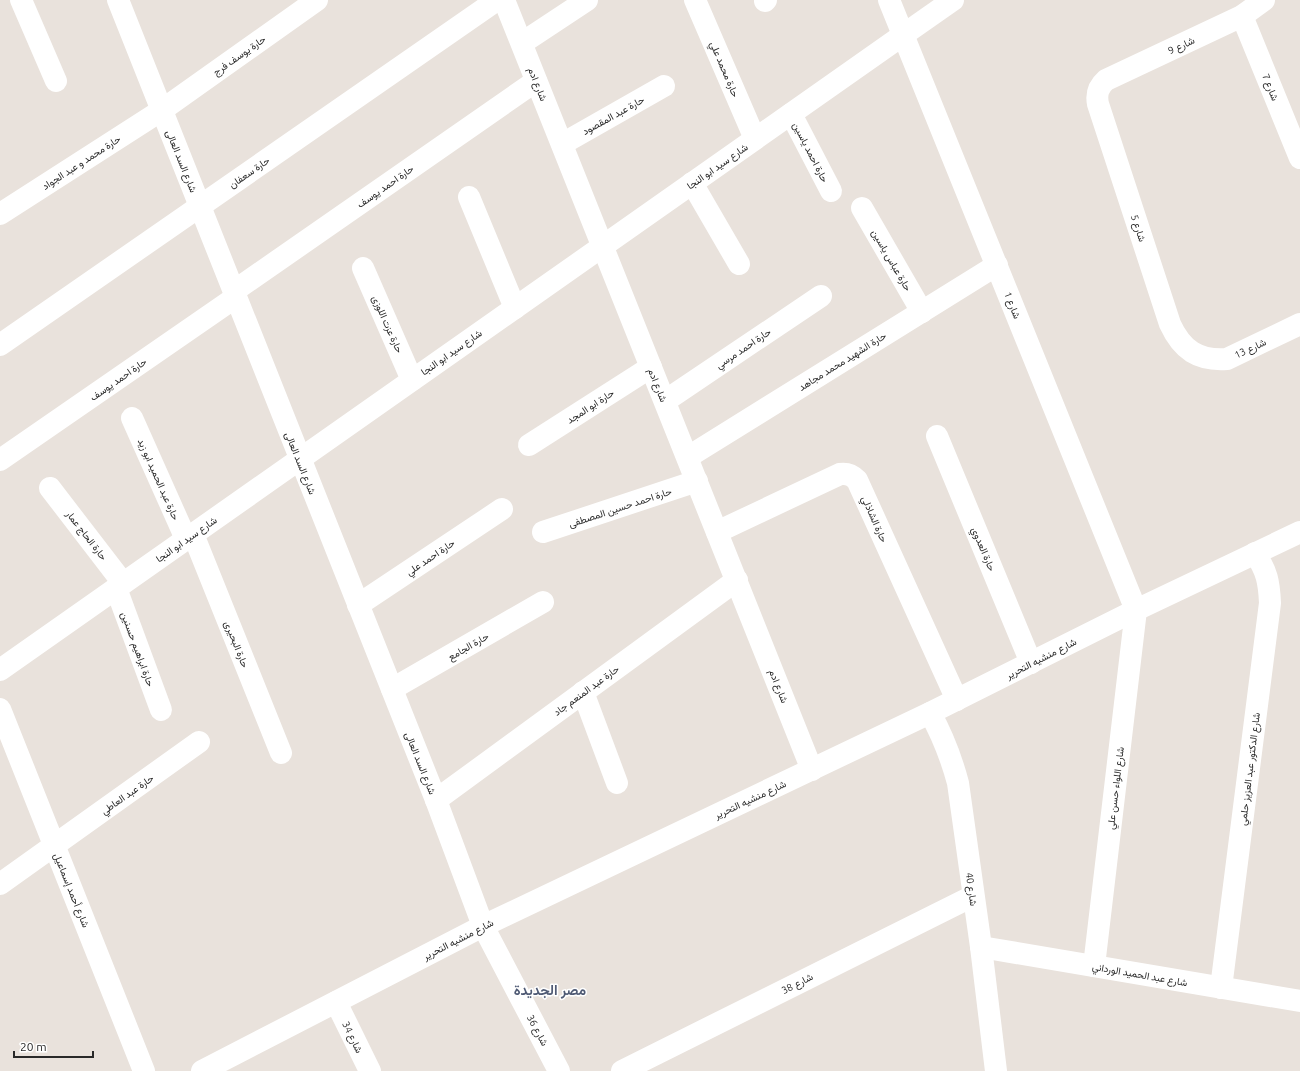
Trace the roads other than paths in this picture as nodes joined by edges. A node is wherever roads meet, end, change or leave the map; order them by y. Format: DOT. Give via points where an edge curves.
graph roads {
  1 [pos="21,0"];
  2 [pos="118,0"];
  3 [pos="317,0"];
  4 [pos="498,0"];
  5 [pos="504,0"];
  6 [pos="587,0"];
  7 [pos="695,0"];
  8 [pos="889,0"];
  9 [pos="953,0"];
  10 [pos="1264,0"];
  11 [pos="1242,16"];
  12 [pos="903,35"];
  13 [pos="522,43"];
  14 [pos="56,81"];
  15 [pos="536,81"];
  16 [pos="664,86"];
  17 [pos="1098,90"];
  18 [pos="162,110"];
  19 [pos="791,114"];
  20 [pos="755,139"];
  21 [pos="562,144"];
  22 [pos="1300,158"];
  23 [pos="692,183"];
  24 [pos="831,191"];
  25 [pos="469,197"];
  26 [pos="200,206"];
  27 [pos="862,208"];
  28 [pos="0,214"];
  29 [pos="603,246"];
  30 [pos="739,264"];
  31 [pos="997,265"];
  32 [pos="363,268"];
  33 [pos="235,294"];
  34 [pos="821,296"];
  35 [pos="515,308"];
  36 [pos="922,312"];
  37 [pos="1300,324"];
  38 [pos="0,345"];
  39 [pos="1198,356"];
  40 [pos="651,367"];
  41 [pos="412,380"];
  42 [pos="665,401"];
  43 [pos="132,418"];
  44 [pos="937,436"];
  45 [pos="529,445"];
  46 [pos="688,457"];
  47 [pos="300,459"];
  48 [pos="0,460"];
  49 [pos="697,481"];
  50 [pos="50,488"];
  51 [pos="502,509"];
  52 [pos="544,532"];
  53 [pos="718,532"];
  54 [pos="1300,532"];
  55 [pos="190,537"];
  56 [pos="1255,553"];
  57 [pos="737,580"];
  58 [pos="120,586"];
  59 [pos="543,602"];
  60 [pos="358,605"];
  61 [pos="1136,610"];
  62 [pos="1031,663"];
  63 [pos="0,670"];
  64 [pos="392,689"];
  65 [pos="583,692"];
  66 [pos="957,700"];
  67 [pos="0,709"];
  68 [pos="161,710"];
  69 [pos="930,713"];
  70 [pos="199,742"];
  71 [pos="281,753"];
  72 [pos="812,770"];
  73 [pos="617,783"];
  74 [pos="436,800"];
  75 [pos="54,846"];
  76 [pos="0,884"];
  77 [pos="973,896"];
  78 [pos="483,926"];
  79 [pos="981,947"];
  80 [pos="1094,966"];
  81 [pos="1221,988"];
  82 [pos="1300,1001"];
  83 [pos="336,1002"];
  84 [pos="144,1071"];
  85 [pos="202,1071"];
  86 [pos="370,1071"];
  87 [pos="559,1071"];
  88 [pos="622,1071"];
  89 [pos="996,1071"];
  1 -- 14 [label="street"];
  2 -- 18 [label="street, شارع السد العالى"];
  3 -- 18 [label="street, حارة يوسف فرج"];
  4 -- 26 [label="street, حارة سعفان"];
  5 -- 13 [label="street, شارع ادم"];
  6 -- 13 [label="street"];
  7 -- 20 [label="street, حارة محمد علي"];
  8 -- 12 [label="street, شارع 1"];
  9 -- 12 [label="street, شارع سيد ابو النجا"];
  10 -- 11 [label="street, شارع 9"];
  11 -- 17 [label="street, شارع 9" via="1106,80"];
  11 -- 22 [label="street, شارع 7"];
  12 -- 19 [label="street, شارع سيد ابو النجا"];
  12 -- 31 [label="street, شارع 1"];
  13 -- 15 [label="street, شارع ادم"];
  15 -- 21 [label="street, شارع ادم"];
  15 -- 33 [label="street, حارة احمد يوسف"];
  16 -- 21 [label="street, حارة عبد المقصود"];
  17 -- 39 [label="street, شارع 5" via="1098,104 1170,324 1176,337"];
  18 -- 26 [label="street, شارع السد العالى"];
  18 -- 28 [label="street, حارة محمد و عبد الجواد"];
  19 -- 20 [label="street, شارع سيد ابو النجا"];
  19 -- 24 [label="street, حارة احمد ياسين"];
  20 -- 23 [label="street, شارع سيد ابو النجا"];
  21 -- 29 [label="street, شارع ادم"];
  23 -- 29 [label="street, شارع سيد ابو النجا"];
  23 -- 30 [label="street"];
  25 -- 35 [label="street"];
  26 -- 33 [label="street, شارع السد العالى"];
  26 -- 38 [label="street, حارة سعفان"];
  27 -- 36 [label="street, حارة عباس ياسين"];
  29 -- 35 [label="street, شارع سيد ابو النجا"];
  29 -- 40 [label="street, شارع ادم"];
  31 -- 36 [label="street, حارة الشهيد محمد مجاهد"];
  31 -- 61 [label="street, شارع 1"];
  32 -- 41 [label="street, حارة عزت اللوزى"];
  33 -- 47 [label="street, شارع السد العالى"];
  33 -- 48 [label="street, حارة احمد يوسف"];
  34 -- 42 [label="street, حارة احمد مرسي"];
  35 -- 41 [label="street, شارع سيد ابو النجا"];
  36 -- 46 [label="street, حارة الشهيد محمد مجاهد"];
  37 -- 39 [label="street, شارع 13" via="1227,359 1217,360"];
  40 -- 42 [label="street, شارع ادم"];
  40 -- 45 [label="street, حارة ابو المجد"];
  41 -- 47 [label="street, شارع سيد ابو النجا"];
  42 -- 46 [label="street, شارع ادم"];
  43 -- 55 [label="street, حارة عبد الحميد ابو زيد"];
  44 -- 62 [label="street, حارة العدوي"];
  46 -- 49 [label="street, شارع ادم"];
  47 -- 55 [label="street, شارع سيد ابو النجا"];
  47 -- 60 [label="street, شارع السد العالى"];
  49 -- 52 [label="street, حارة احمد حسين المصطفى"];
  49 -- 53 [label="street, شارع ادم"];
  50 -- 58 [label="street, حارة الحاج عمار"];
  51 -- 60 [label="street, حارة احمد علي"];
  53 -- 57 [label="street, شارع ادم"];
  53 -- 66 [label="street, حارة الشاذلي" via="840,474 853,476"];
  54 -- 56 [label="street, شارع منشيه التحرير"];
  55 -- 58 [label="street, شارع سيد ابو النجا"];
  55 -- 71 [label="street, حارة البحيرى"];
  56 -- 61 [label="street, شارع منشيه التحرير"];
  56 -- 81 [label="street, شارع الدكتور عبد العزيز حلمي" via="1264,568 1269,585 1270,603"];
  57 -- 65 [label="street, حارة عبد المنعم جاد"];
  57 -- 72 [label="street, شارع ادم"];
  58 -- 63 [label="street, شارع سيد ابو النجا"];
  58 -- 68 [label="street, حارة ابراهيم حسنين"];
  59 -- 64 [label="street, حارة الجامع"];
  60 -- 64 [label="street, شارع السد العالى"];
  61 -- 62 [label="street, شارع منشيه التحرير"];
  61 -- 80 [label="street, شارع اللواء حسن علي"];
  62 -- 66 [label="street, شارع منشيه التحرير"];
  64 -- 74 [label="street, شارع السد العالى"];
  65 -- 73 [label="street"];
  65 -- 74 [label="street, حارة عبد المنعم جاد"];
  66 -- 69 [label="street, شارع منشيه التحرير"];
  67 -- 75 [label="street, شارع أحمد إسماعيل"];
  69 -- 72 [label="street, شارع منشيه التحرير"];
  69 -- 77 [label="street, شارع 40" via="942,735 958,783"];
  70 -- 75 [label="street, حارة عبد العاطي"];
  72 -- 78 [label="street, شارع منشيه التحرير"];
  74 -- 78 [label="street, شارع السد العالى"];
  75 -- 76 [label="street, حارة عبد العاطي"];
  75 -- 84 [label="street, شارع أحمد إسماعيل"];
  77 -- 79 [label="street, شارع 40"];
  77 -- 88 [label="street, شارع 38"];
  78 -- 83 [label="street, شارع منشيه التحرير"];
  78 -- 87 [label="street, شارع 36"];
  79 -- 80 [label="street, شارع عبد الحميد الورداني"];
  79 -- 89 [label="street, شارع 40"];
  80 -- 81 [label="street, شارع عبد الحميد الورداني"];
  81 -- 82 [label="street, شارع عبد الحميد الورداني"];
  83 -- 85 [label="street, شارع منشيه التحرير"];
  83 -- 86 [label="street, شارع 34"];
}
